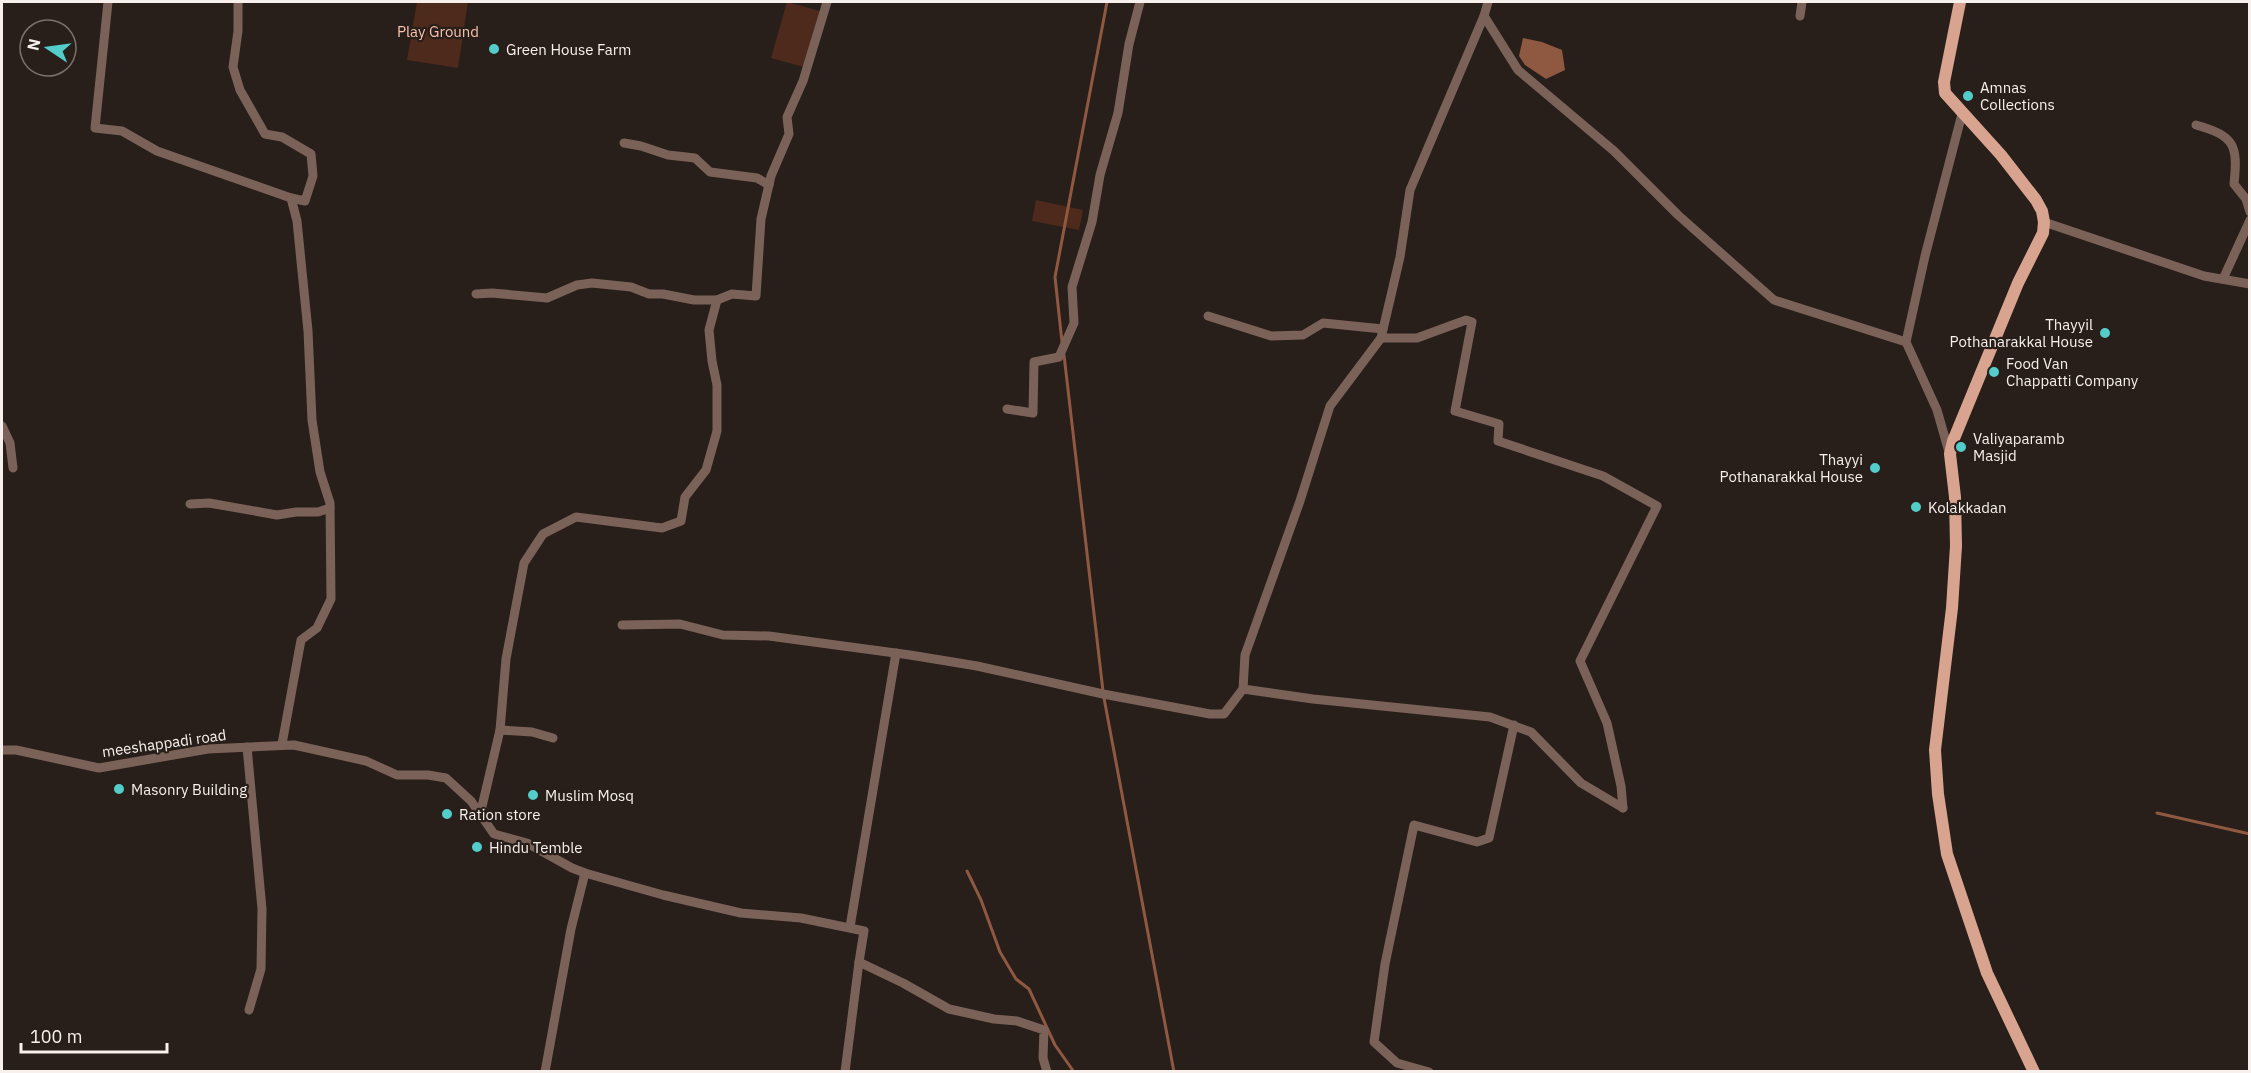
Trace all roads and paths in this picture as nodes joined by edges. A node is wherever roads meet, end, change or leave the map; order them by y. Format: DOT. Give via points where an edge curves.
graph roads {
  1 [pos="108,2"];
  2 [pos="238,2"];
  3 [pos="827,2"];
  4 [pos="1140,2"];
  5 [pos="1488,2"];
  6 [pos="1802,2"];
  7 [pos="1960,2"];
  8 [pos="1484,16"];
  9 [pos="1800,16"];
  10 [pos="1962,114"];
  11 [pos="2196,125"];
  12 [pos="624,143"];
  13 [pos="770,184"];
  14 [pos="291,198"];
  15 [pos="2250,212"];
  16 [pos="2250,220"];
  17 [pos="2044,222"];
  18 [pos="2223,279"];
  19 [pos="2250,284"];
  20 [pos="476,294"];
  21 [pos="717,300"];
  22 [pos="1208,316"];
  23 [pos="1382,333"];
  24 [pos="1906,342"];
  25 [pos="1007,409"];
  26 [pos="2,426"];
  27 [pos="1950,454"];
  28 [pos="14,468"];
  29 [pos="190,504"];
  30 [pos="330,508"];
  31 [pos="622,625"];
  32 [pos="896,653"];
  33 [pos="1244,689"];
  34 [pos="1514,725"];
  35 [pos="500,730"];
  36 [pos="553,738"];
  37 [pos="282,744"];
  38 [pos="247,747"];
  39 [pos="2,750"];
  40 [pos="480,815"];
  41 [pos="585,873"];
  42 [pos="850,927"];
  43 [pos="859,962"];
  44 [pos="249,1010"];
  45 [pos="545,1071"];
  46 [pos="845,1071"];
  47 [pos="1047,1071"];
  48 [pos="1429,1071"];
  49 [pos="2034,1071"];
  1 -- 14 [label="street" via="95,128 122,131 157,151"];
  2 -- 14 [label="street" via="233,67 240,90 264,134 282,137 311,154 313,176 305,201"];
  3 -- 13 [label="street" via="787,117 789,134"];
  4 -- 25 [label="street" via="1092,222 1072,286 1074,323 1059,357 1034,362 1033,413"];
  5 -- 8 [label="street"];
  6 -- 9 [label="street"];
  7 -- 10 [label="main road" via="1944,82 1945,93"];
  8 -- 23 [label="street" via="1410,190 1400,257"];
  8 -- 24 [label="street" via="1518,70 1614,151 1678,215 1774,300"];
  10 -- 17 [label="main road" via="2029,191"];
  10 -- 24 [label="street" via="1924,256"];
  11 -- 15 [label="street" via="2226,138 2237,156 2234,184"];
  12 -- 13 [label="street" via="695,158 710,172 756,178"];
  13 -- 21 [label="street" via="762,219 756,296 732,294"];
  14 -- 30 [label="street" via="297,221 308,331 312,420"];
  16 -- 18 [label="street"];
  17 -- 18 [label="street"];
  17 -- 27 [label="main road" via="2043,233 2018,283"];
  18 -- 19 [label="street"];
  20 -- 21 [label="street" via="547,298 592,283 631,287 649,294"];
  21 -- 35 [label="street" via="709,330 717,385 717,431 706,470 685,497 681,521 662,528 576,517 543,534 524,563 506,659"];
  22 -- 23 [label="street" via="1271,336 1303,335 1323,322"];
  23 -- 33 [label="street" via="1330,406 1245,655"];
  23 -- 34 [label="street" via="1417,338 1466,320 1472,322 1455,411 1499,424 1498,441 1603,476 1657,506 1580,661 1607,723 1623,808 1581,783 1531,732"];
  24 -- 27 [label="street" via="1937,410"];
  26 -- 28 [label="street" via="10,443"];
  27 -- 49 [label="main road" via="1956,546 1935,750 1938,794 1947,854 1987,973"];
  29 -- 30 [label="street" via="209,503 277,515"];
  30 -- 37 [label="street" via="331,599 317,627 301,640"];
  31 -- 32 [label="street" via="680,624 723,635 769,636"];
  32 -- 33 [label="street" via="1210,714 1224,714"];
  32 -- 42 [label="street"];
  33 -- 34 [label="street" via="1490,717"];
  34 -- 48 [label="street" via="1489,838 1477,842 1414,825 1385,964 1374,1042 1397,1063"];
  35 -- 36 [label="street"];
  35 -- 40 [label="street"];
  37 -- 38 [label="street, meeshappadi road"];
  37 -- 40 [label="street, meeshappadi road" via="366,761 397,775 446,778"];
  38 -- 39 [label="street, meeshappadi road" via="208,749 99,768"];
  38 -- 44 [label="street" via="262,909 261,969"];
  40 -- 41 [label="street, meeshappadi road" via="494,834 527,843"];
  41 -- 42 [label="street, meeshappadi road" via="741,913"];
  41 -- 45 [label="street"];
  42 -- 43 [label="street" via="864,931"];
  43 -- 46 [label="street"];
  43 -- 47 [label="street" via="949,1009 1044,1030 1043,1058"];
}
